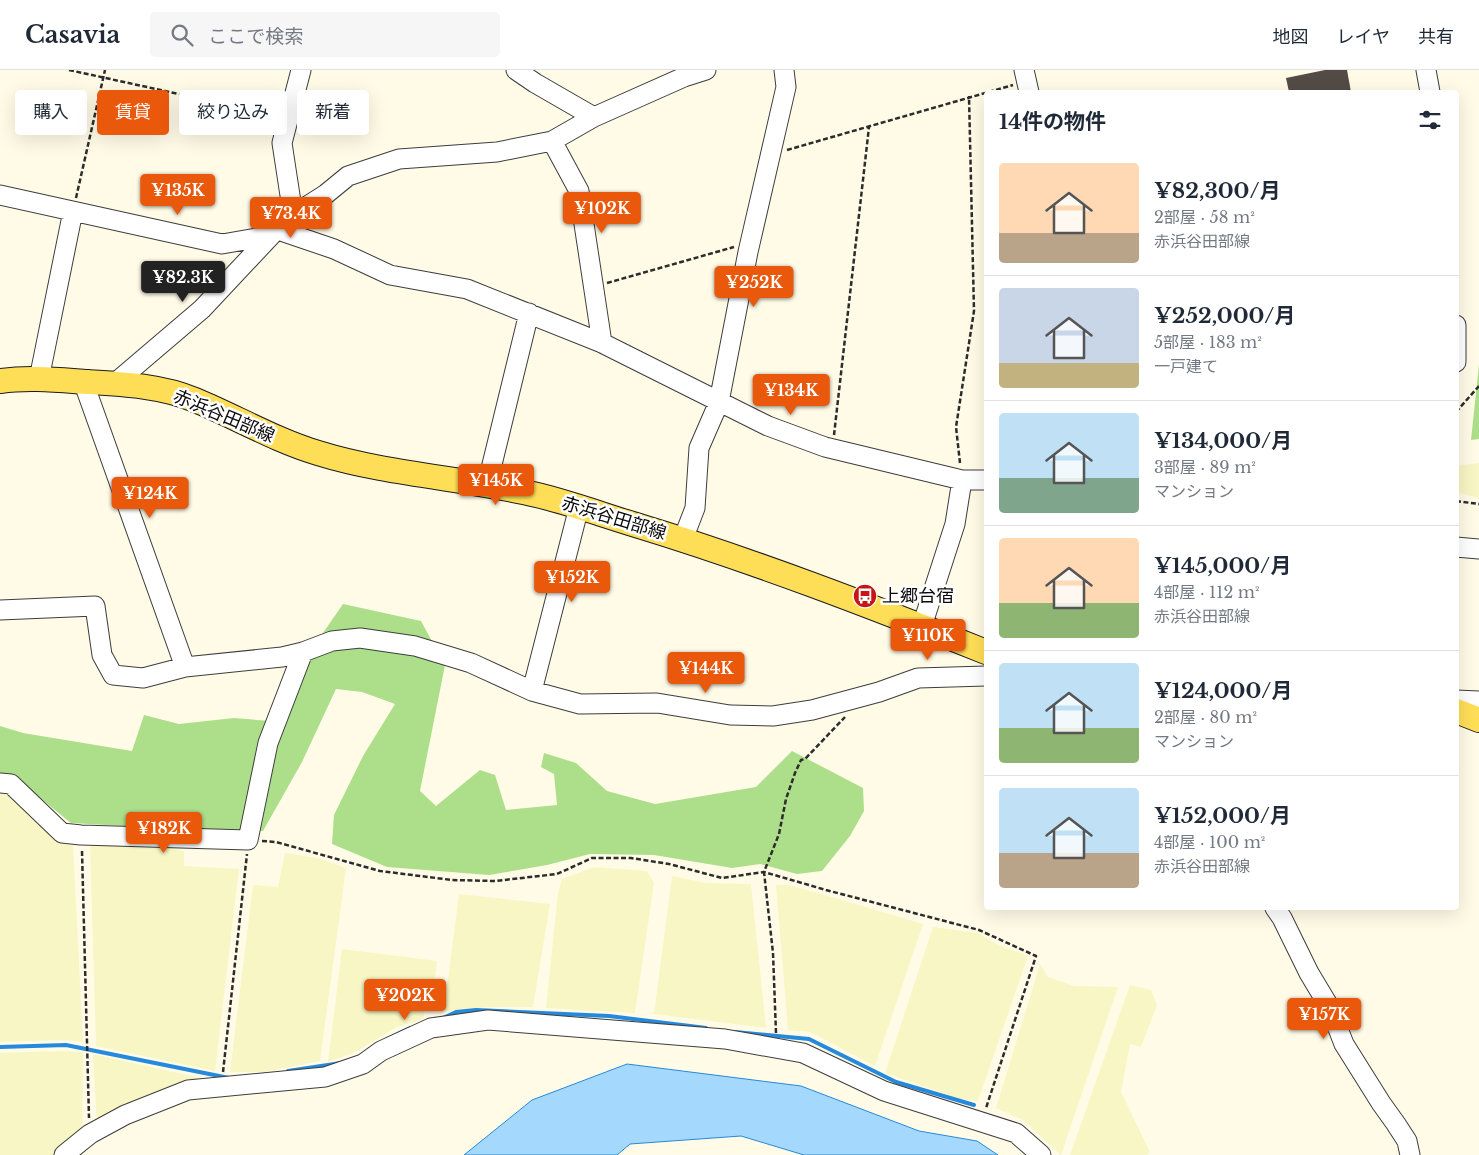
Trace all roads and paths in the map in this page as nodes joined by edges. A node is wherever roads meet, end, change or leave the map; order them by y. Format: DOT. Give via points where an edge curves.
graph roads {
  1 [pos="69,70"];
  2 [pos="105,70"];
  3 [pos="301,70"];
  4 [pos="516,70"];
  5 [pos="706,70"];
  6 [pos="784,70"];
  7 [pos="1426,70"];
  8 [pos="103,78"];
  9 [pos="1027,81"];
  10 [pos="992,90"];
  11 [pos="1430,90"];
  12 [pos="984,92"];
  13 [pos="969,96"];
  14 [pos="288,118"];
  15 [pos="594,118"];
  16 [pos="869,127"];
  17 [pos="552,141"];
  18 [pos="769,155"];
  19 [pos="0,195"];
  20 [pos="73,211"];
  21 [pos="293,215"];
  22 [pos="273,234"];
  23 [pos="750,243"];
  24 [pos="594,287"];
  25 [pos="529,313"];
  26 [pos="602,343"];
  27 [pos="39,379"];
  28 [pos="0,381"];
  29 [pos="83,382"];
  30 [pos="114,384"];
  31 [pos="1479,386"];
  32 [pos="719,402"];
  33 [pos="1459,409"];
  34 [pos="833,449"];
  35 [pos="962,480"];
  36 [pos="984,480"];
  37 [pos="487,485"];
  38 [pos="1459,502"];
  39 [pos="1479,504"];
  40 [pos="579,508"];
  41 [pos="683,540"];
  42 [pos="1459,547"];
  43 [pos="1479,549"];
  44 [pos="0,610"];
  45 [pos="922,626"];
  46 [pos="984,651"];
  47 [pos="303,652"];
  48 [pos="185,667"];
  49 [pos="984,676"];
  50 [pos="532,691"];
  51 [pos="1459,700"];
  52 [pos="1479,701"];
  53 [pos="1459,712"];
  54 [pos="847,715"];
  55 [pos="1479,720"];
  56 [pos="0,783"];
  57 [pos="82,835"];
  58 [pos="248,840"];
  59 [pos="764,872"];
  60 [pos="1276,910"];
  61 [pos="776,1049"];
  62 [pos="222,1088"];
  63 [pos="981,1122"];
  64 [pos="90,1134"];
  65 [pos="64,1155"];
  66 [pos="1041,1155"];
  67 [pos="1410,1155"];
  1 -- 8 [label="path"];
  2 -- 8 [label="path"];
  3 -- 14 [label="street"];
  4 -- 15 [label="street"];
  5 -- 15 [label="street"];
  6 -- 18 [label="street" via="786,86"];
  7 -- 11 [label="street"];
  8 -- 14 [label="path"];
  8 -- 20 [label="path"];
  9 -- 10 [label="path"];
  12 -- 13 [label="path"];
  13 -- 16 [label="path"];
  13 -- 35 [label="path" via="974,311 956,427"];
  14 -- 21 [label="street" via="282,143"];
  15 -- 17 [label="street"];
  16 -- 18 [label="path"];
  16 -- 34 [label="path"];
  17 -- 21 [label="street" via="497,152 399,159 348,176"];
  17 -- 24 [label="street" via="579,191"];
  18 -- 23 [label="street"];
  19 -- 20 [label="street"];
  20 -- 22 [label="street" via="222,244"];
  20 -- 27 [label="street"];
  21 -- 22 [label="street"];
  22 -- 25 [label="street" via="284,232 334,249 390,275 467,289"];
  22 -- 30 [label="street" via="202,309"];
  23 -- 24 [label="path"];
  23 -- 32 [label="street"];
  24 -- 26 [label="street"];
  25 -- 26 [label="street"];
  25 -- 37 [label="street"];
  26 -- 32 [label="street"];
  27 -- 28 [label="main road, 赤浜谷田部線"];
  27 -- 29 [label="main road, 赤浜谷田部線"];
  29 -- 30 [label="main road, 赤浜谷田部線"];
  29 -- 48 [label="street"];
  30 -- 37 [label="main road, 赤浜谷田部線" via="172,392 193,399 278,439 318,453"];
  31 -- 33 [label="path"];
  32 -- 34 [label="street" via="768,426"];
  32 -- 41 [label="street" via="699,448 695,508"];
  34 -- 35 [label="street"];
  35 -- 36 [label="street"];
  35 -- 45 [label="street" via="955,524"];
  37 -- 40 [label="main road, 赤浜谷田部線" via="538,495"];
  38 -- 39 [label="path"];
  40 -- 41 [label="main road, 赤浜谷田部線"];
  40 -- 50 [label="street"];
  41 -- 45 [label="main road, 赤浜谷田部線"];
  42 -- 43 [label="street"];
  44 -- 48 [label="street" via="95,606 102,654 113,675 143,678"];
  45 -- 46 [label="main road, 赤浜谷田部線"];
  47 -- 48 [label="street"];
  47 -- 50 [label="street" via="332,641 360,638 415,646 471,663"];
  47 -- 58 [label="street" via="268,743"];
  49 -- 50 [label="street" via="918,678 812,710 772,716 730,715 657,703 580,704"];
  51 -- 52 [label="street"];
  53 -- 55 [label="main road"];
  54 -- 59 [label="path" via="801,760"];
  56 -- 57 [label="street" via="11,784 62,833"];
  57 -- 58 [label="street"];
  57 -- 64 [label="path"];
  58 -- 59 [label="path" via="276,842 380,871 452,880 495,881 557,874 592,858 631,858 722,878"];
  58 -- 62 [label="path"];
  59 -- 61 [label="path" via="773,953"];
  59 -- 63 [label="path" via="979,930 1036,956"];
  60 -- 67 [label="street" via="1330,1008 1344,1044 1400,1129"];
  61 -- 62 [label="street" via="725,1039 488,1020 431,1028 381,1051 363,1064 325,1077"];
  61 -- 63 [label="street" via="803,1053 884,1091"];
  62 -- 64 [label="street" via="188,1090 125,1115"];
  63 -- 66 [label="street" via="1016,1132"];
  64 -- 65 [label="street"];
}
